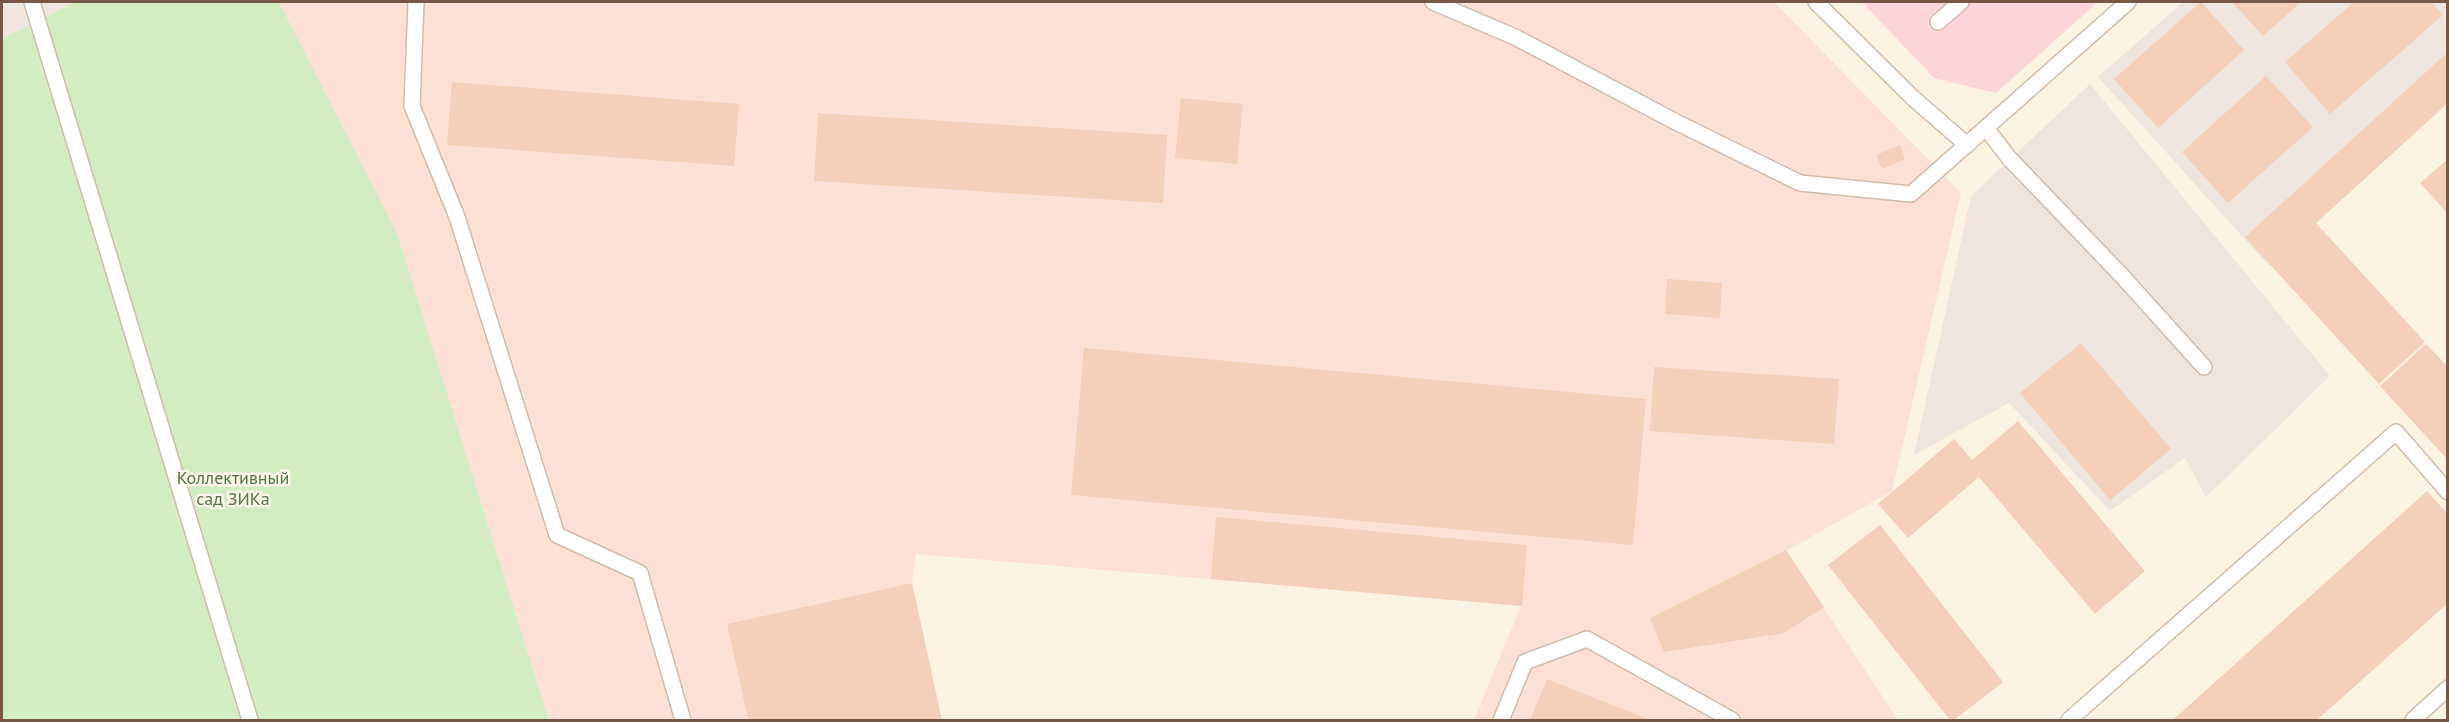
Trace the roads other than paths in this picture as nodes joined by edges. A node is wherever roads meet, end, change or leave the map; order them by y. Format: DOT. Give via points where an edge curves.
graph roads {
  1 [pos="32,2"];
  2 [pos="416,2"];
  3 [pos="1433,2"];
  4 [pos="1816,2"];
  5 [pos="1961,2"];
  6 [pos="2128,2"];
  7 [pos="1938,22"];
  8 [pos="1986,128"];
  9 [pos="1967,146"];
  10 [pos="2204,367"];
  11 [pos="2448,492"];
  12 [pos="2448,688"];
  13 [pos="250,720"];
  14 [pos="683,720"];
  15 [pos="1501,720"];
  16 [pos="1732,720"];
  17 [pos="2069,720"];
  18 [pos="2414,720"];
  1 -- 13 [label="lane"];
  2 -- 14 [label="lane" via="412,106 457,217 557,535 640,573"];
  3 -- 9 [label="lane" via="1515,37 1800,183 1911,194"];
  4 -- 9 [label="lane"];
  5 -- 7 [label="lane"];
  6 -- 8 [label="lane"];
  8 -- 9 [label="lane"];
  8 -- 10 [label="lane" via="2009,158"];
  11 -- 17 [label="lane" via="2396,432"];
  12 -- 18 [label="lane"];
  15 -- 16 [label="lane" via="1525,662 1587,639"];
}
